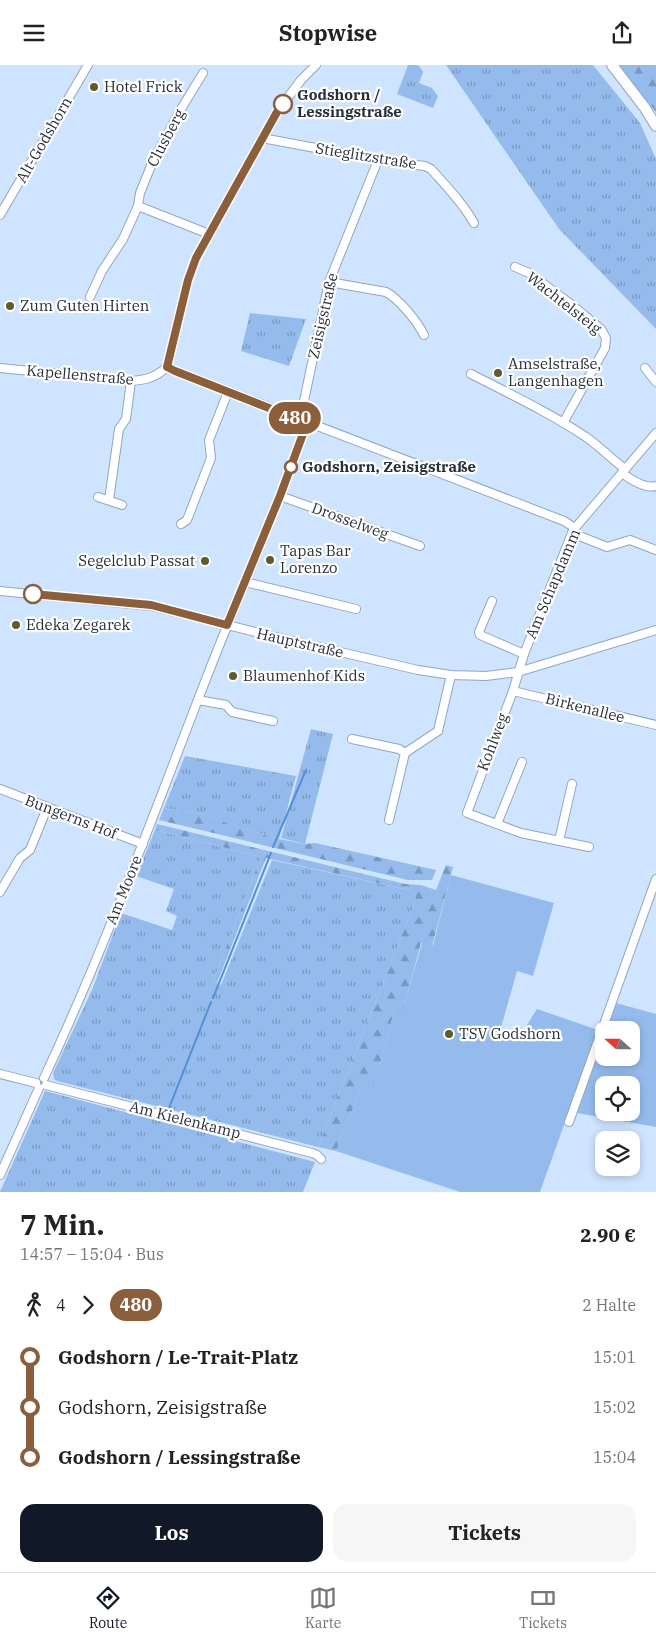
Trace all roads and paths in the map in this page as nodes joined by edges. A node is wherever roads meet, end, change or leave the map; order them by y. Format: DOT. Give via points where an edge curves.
graph roads {
  1 [pos="88,65"];
  2 [pos="314,65"];
  3 [pos="612,65"];
  4 [pos="203,73"];
  5 [pos="656,126"];
  6 [pos="262,138"];
  7 [pos="378,160"];
  8 [pos="138,206"];
  9 [pos="0,215"];
  10 [pos="474,223"];
  11 [pos="209,234"];
  12 [pos="515,267"];
  13 [pos="329,282"];
  14 [pos="90,297"];
  15 [pos="424,335"];
  16 [pos="167,367"];
  17 [pos="645,367"];
  18 [pos="0,368"];
  19 [pos="471,374"];
  20 [pos="131,381"];
  21 [pos="656,383"];
  22 [pos="228,392"];
  23 [pos="303,421"];
  24 [pos="563,423"];
  25 [pos="656,433"];
  26 [pos="623,471"];
  27 [pos="656,486"];
  28 [pos="280,496"];
  29 [pos="98,497"];
  30 [pos="109,500"];
  31 [pos="122,505"];
  32 [pos="181,524"];
  33 [pos="573,531"];
  34 [pos="420,545"];
  35 [pos="656,550"];
  36 [pos="245,582"];
  37 [pos="0,591"];
  38 [pos="492,601"];
  39 [pos="356,609"];
  40 [pos="227,625"];
  41 [pos="656,630"];
  42 [pos="524,654"];
  43 [pos="518,671"];
  44 [pos="450,675"];
  45 [pos="513,691"];
  46 [pos="198,700"];
  47 [pos="273,721"];
  48 [pos="656,725"];
  49 [pos="352,739"];
  50 [pos="405,753"];
  51 [pos="522,762"];
  52 [pos="572,784"];
  53 [pos="0,789"];
  54 [pos="47,808"];
  55 [pos="389,821"];
  56 [pos="497,825"];
  57 [pos="560,841"];
  58 [pos="143,844"];
  59 [pos="589,847"];
  60 [pos="656,879"];
  61 [pos="0,892"];
  62 [pos="0,1074"];
  63 [pos="41,1083"];
  64 [pos="569,1122"];
  65 [pos="321,1159"];
  66 [pos="1,1171"];
  1 -- 9 [label="street, Alt-Godshorn"];
  2 -- 6 [label="street" via="285,100"];
  3 -- 5 [label="street"];
  4 -- 8 [label="street, Clusberg" via="153,161"];
  6 -- 7 [label="street, Stieglitzstraße"];
  6 -- 11 [label="street"];
  7 -- 10 [label="street, Stieglitzstraße" via="431,169"];
  7 -- 13 [label="street, Zeisigstraße"];
  8 -- 11 [label="street"];
  8 -- 14 [label="street, Clusberg"];
  11 -- 16 [label="street" via="188,280"];
  12 -- 24 [label="street, Wachtelsteig" via="529,273 572,305 606,335 605,348"];
  13 -- 15 [label="street" via="386,292 419,325"];
  13 -- 23 [label="street, Zeisigstraße"];
  16 -- 20 [label="street, Kapellenstraße" via="145,381"];
  16 -- 22 [label="street"];
  17 -- 21 [label="street"];
  18 -- 20 [label="street, Kapellenstraße"];
  19 -- 24 [label="street"];
  20 -- 30 [label="street" via="126,419 119,429"];
  22 -- 23 [label="street"];
  22 -- 32 [label="street" via="209,440 211,458 187,520"];
  23 -- 28 [label="street, Am Moore"];
  23 -- 33 [label="street" via="564,521"];
  24 -- 26 [label="street" via="594,443"];
  25 -- 26 [label="street, Am Schapdamm"];
  26 -- 27 [label="street" via="630,479"];
  26 -- 33 [label="street, Am Schapdamm"];
  28 -- 34 [label="street, Drosselweg"];
  28 -- 36 [label="street, Am Moore"];
  29 -- 30 [label="street"];
  30 -- 31 [label="street"];
  33 -- 35 [label="street" via="607,547 630,540"];
  33 -- 42 [label="street, Am Schapdamm"];
  36 -- 39 [label="street"];
  36 -- 40 [label="street, Am Moore"];
  37 -- 40 [label="street, Hauptstraße" via="151,605"];
  38 -- 42 [label="street" via="480,635"];
  40 -- 44 [label="street, Hauptstraße"];
  40 -- 46 [label="street, Am Moore"];
  41 -- 43 [label="street, Hauptstraße"];
  42 -- 43 [label="street, Am Schapdamm"];
  43 -- 44 [label="street, Hauptstraße" via="486,676"];
  43 -- 45 [label="street, Kohlweg"];
  44 -- 50 [label="street" via="438,731"];
  45 -- 48 [label="street, Birkenallee"];
  45 -- 56 [label="street, Kohlweg" via="467,813"];
  46 -- 47 [label="street" via="226,705 232,712"];
  46 -- 58 [label="street, Am Moore"];
  49 -- 50 [label="street"];
  50 -- 55 [label="street"];
  51 -- 56 [label="street"];
  52 -- 57 [label="street"];
  53 -- 54 [label="street, Bungerns Hof"];
  54 -- 58 [label="street, Bungerns Hof"];
  54 -- 61 [label="street" via="30,850 20,858"];
  56 -- 57 [label="street"];
  57 -- 59 [label="street"];
  58 -- 63 [label="street, Am Moore" via="80,1000"];
  60 -- 64 [label="street"];
  62 -- 63 [label="street, Am Kielenkamp"];
  63 -- 65 [label="street, Am Kielenkamp" via="312,1153"];
  63 -- 66 [label="street, Am Moore"];
}
